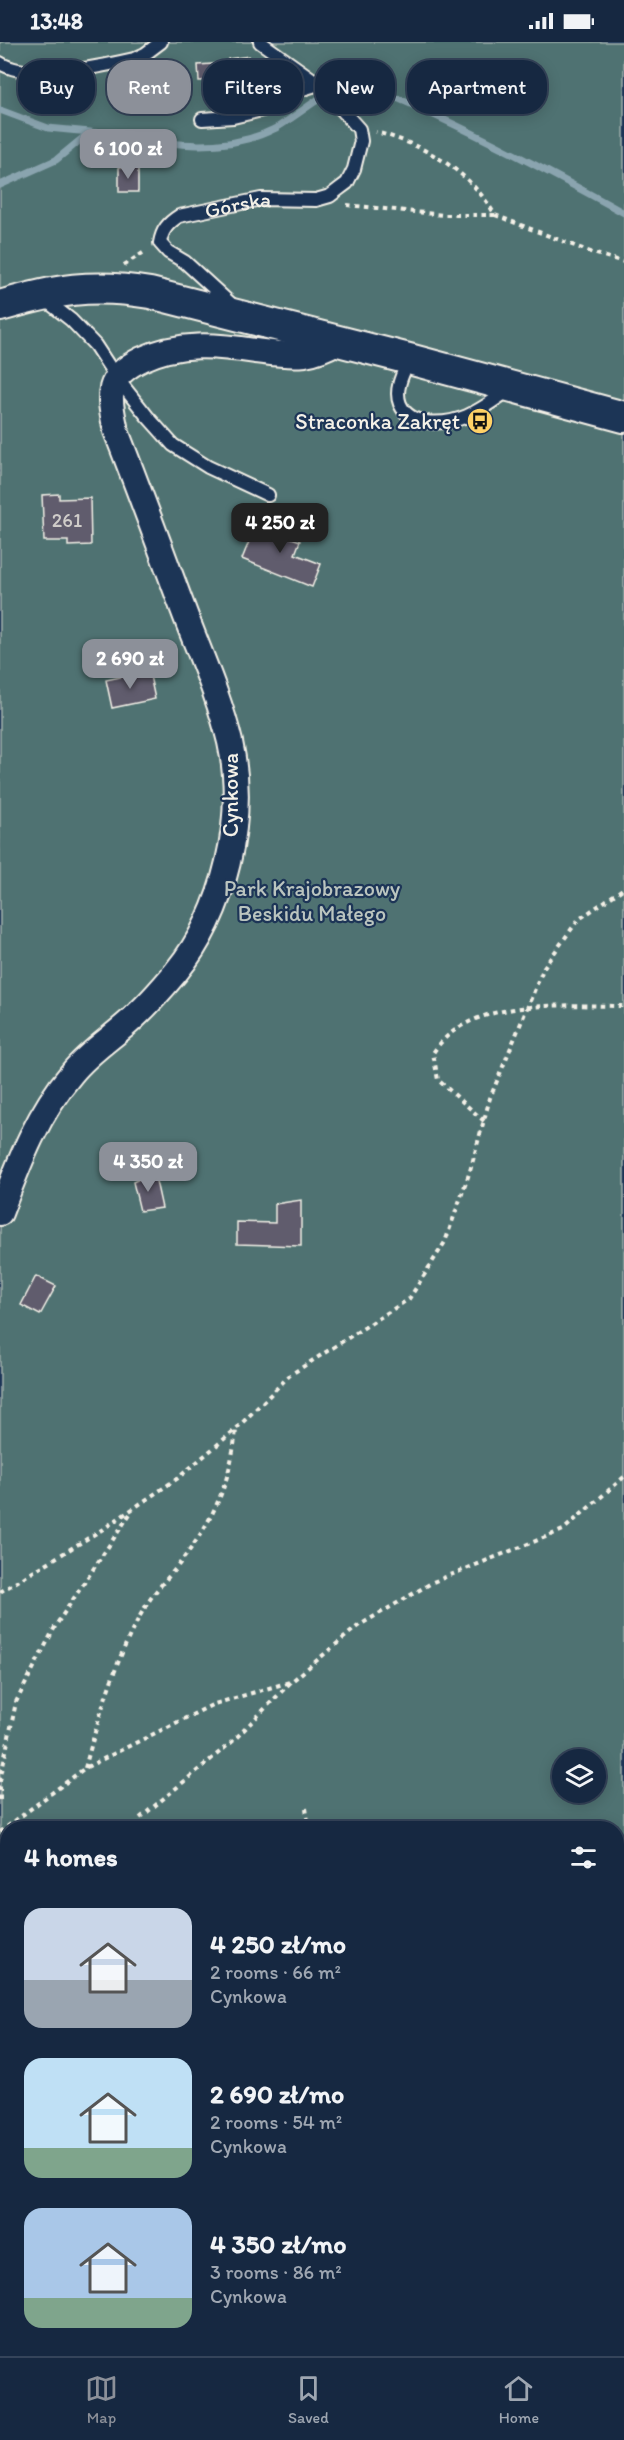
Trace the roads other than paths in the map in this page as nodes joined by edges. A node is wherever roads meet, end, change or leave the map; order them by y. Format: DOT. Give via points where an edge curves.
graph roads {
  1 [pos="161,42"];
  2 [pos="260,42"];
  3 [pos="0,63"];
  4 [pos="315,81"];
  5 [pos="315,85"];
  6 [pos="346,114"];
  7 [pos="202,119"];
  8 [pos="39,294"];
  9 [pos="0,306"];
  10 [pos="244,316"];
  11 [pos="339,341"];
  12 [pos="409,359"];
  13 [pos="116,377"];
  14 [pos="514,386"];
  15 [pos="624,417"];
  16 [pos="268,495"];
  17 [pos="0,1213"];
  1 -- 3 [label="lane" via="134,59 56,71 26,71"];
  2 -- 4 [label="lane"];
  5 -- 7 [label="lane" via="262,110"];
  6 -- 10 [label="lane, Górska" via="359,129 359,153 347,183 330,196 316,200 261,199 179,216 161,233 160,243 168,252 185,262"];
  8 -- 9 [label="street, Górska"];
  8 -- 10 [label="street, Górska" via="77,288 120,288"];
  8 -- 13 [label="lane" via="95,345"];
  10 -- 11 [label="street, Górska"];
  11 -- 12 [label="street, Górska"];
  11 -- 13 [label="street" via="319,351 282,355 173,347 125,367"];
  12 -- 14 [label="street, Górska"];
  12 -- 14 [label="lane" via="401,378 400,405 423,422 465,417"];
  13 -- 16 [label="lane" via="173,445 208,467"];
  13 -- 17 [label="street, Cynkowa" via="111,409 116,431 230,742 235,775 232,842 218,899 194,947 157,994 96,1048 56,1094 26,1145"];
  14 -- 15 [label="street, Górska"];
}
